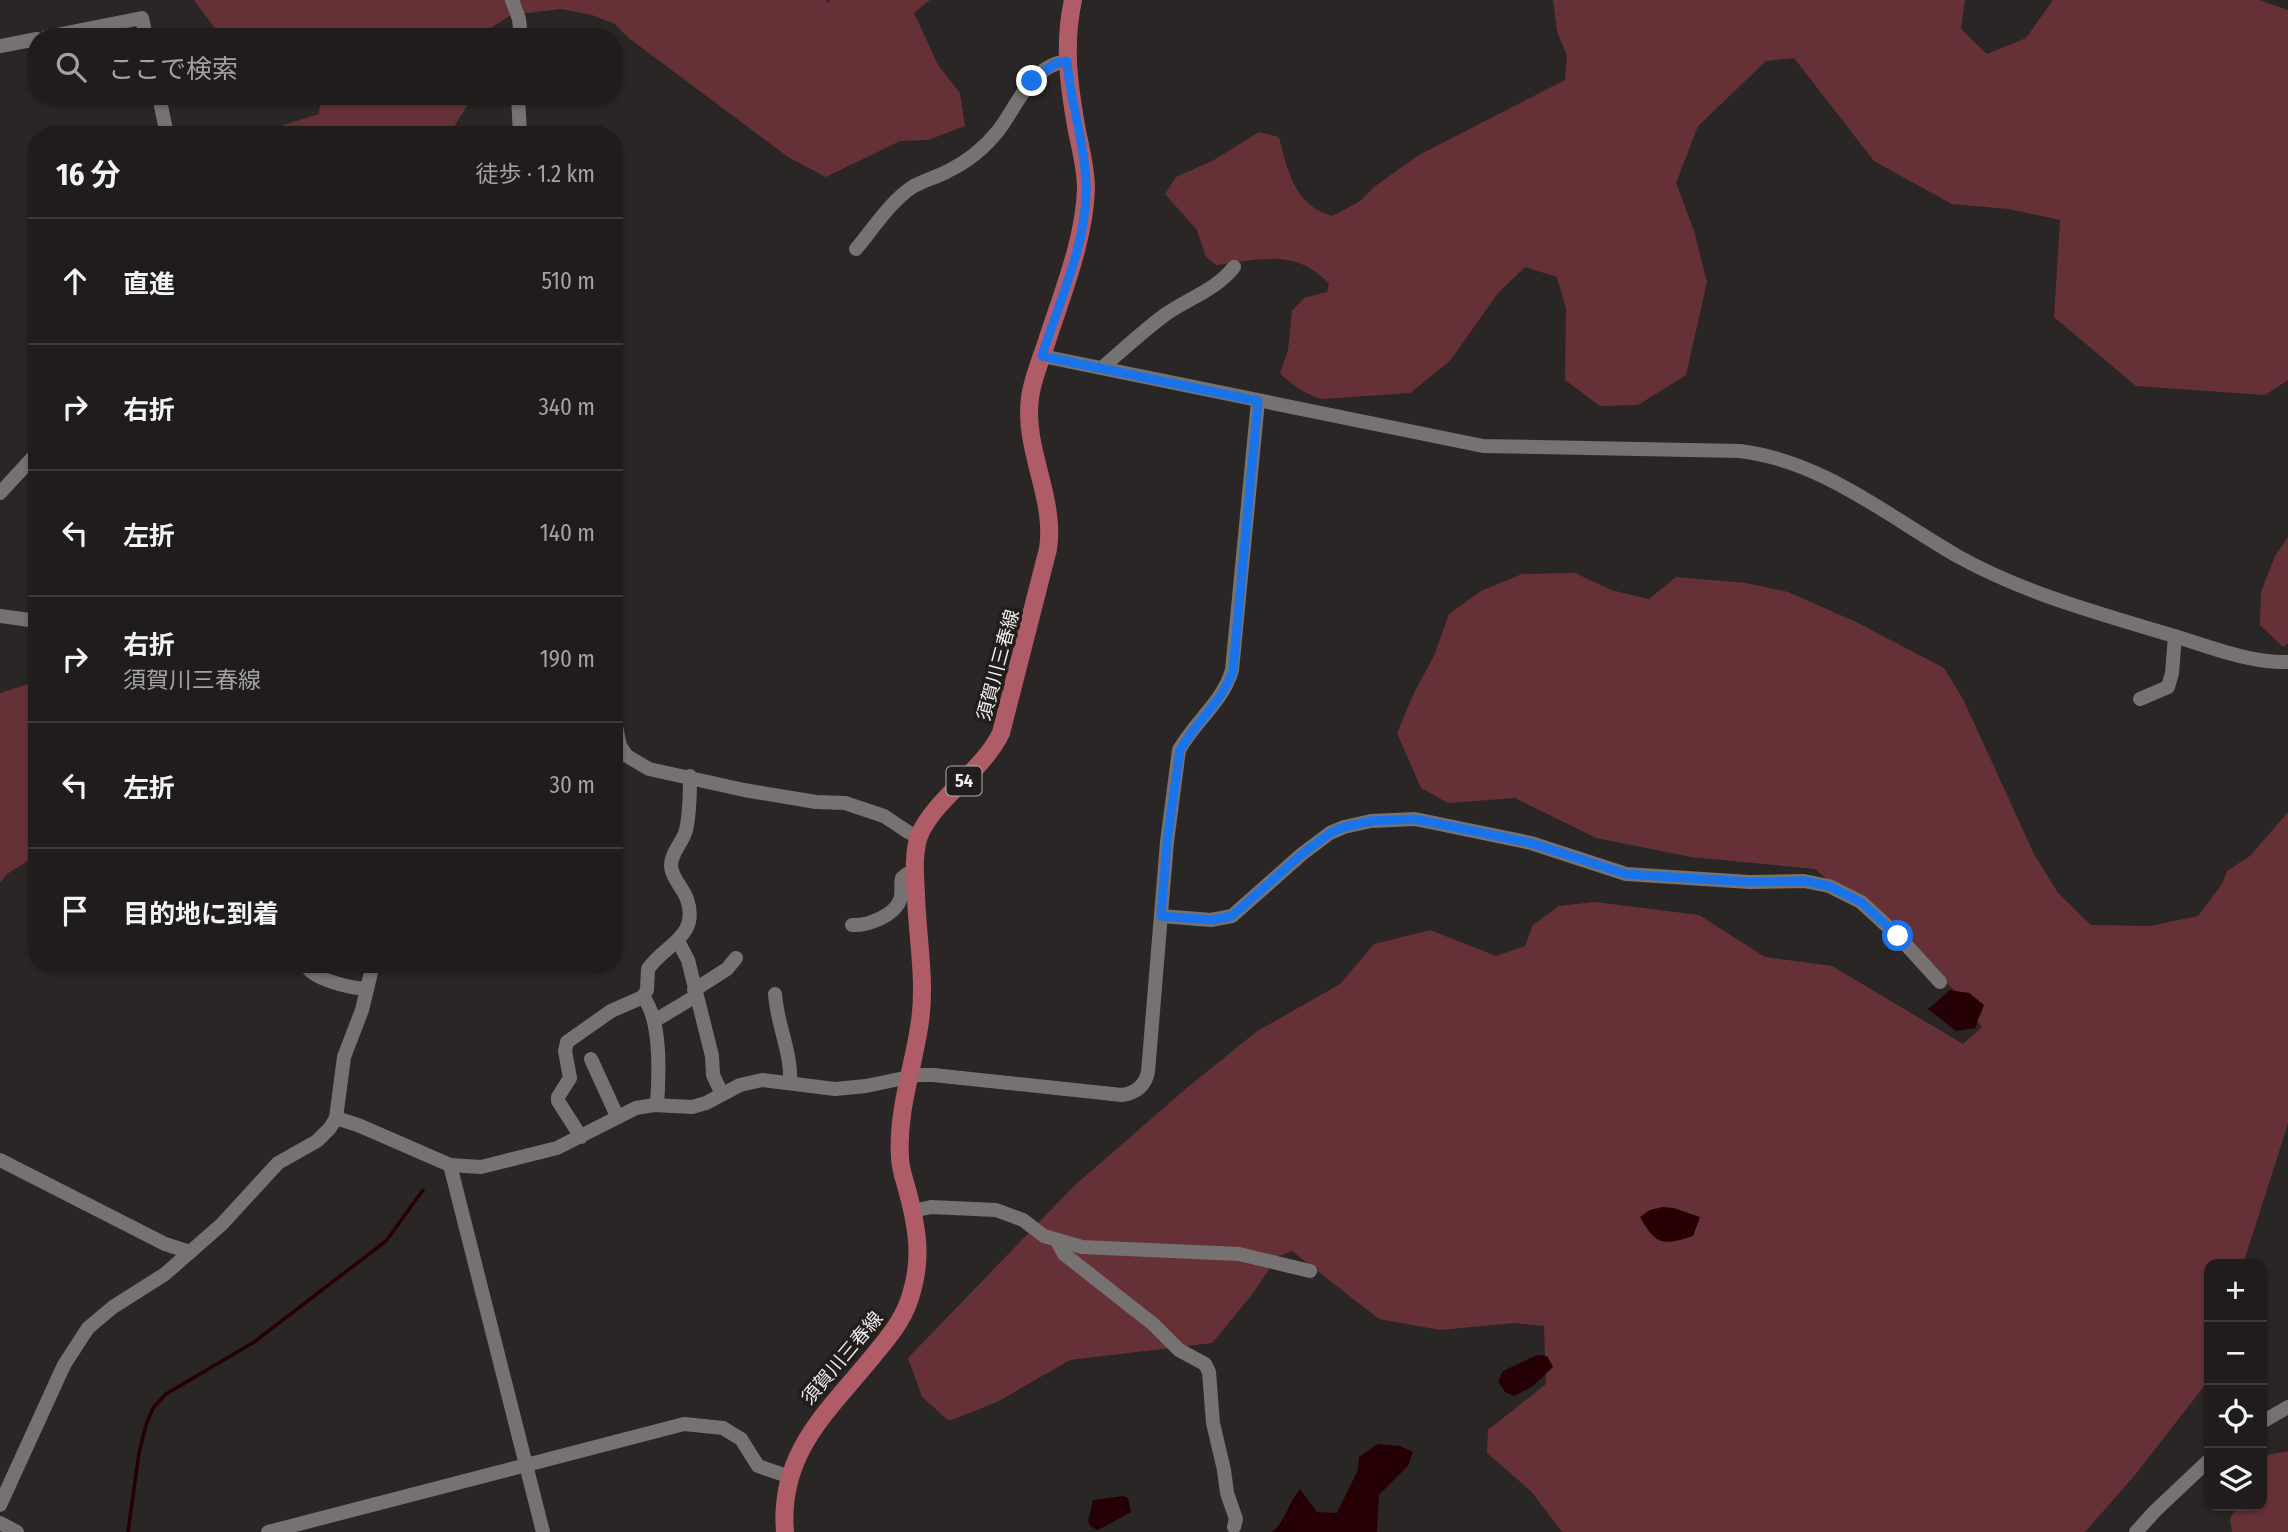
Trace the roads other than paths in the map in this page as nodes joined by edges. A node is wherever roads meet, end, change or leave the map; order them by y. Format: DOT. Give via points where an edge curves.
graph roads {
  1 [pos="512,0"];
  2 [pos="1073,0"];
  3 [pos="91,28"];
  4 [pos="144,28"];
  5 [pos="520,28"];
  6 [pos="28,41"];
  7 [pos="0,46"];
  8 [pos="1067,61"];
  9 [pos="161,105"];
  10 [pos="519,105"];
  11 [pos="165,126"];
  12 [pos="520,126"];
  13 [pos="856,249"];
  14 [pos="1234,267"];
  15 [pos="1042,356"];
  16 [pos="1103,367"];
  17 [pos="1258,401"];
  18 [pos="28,463"];
  19 [pos="0,493"];
  20 [pos="0,616"];
  21 [pos="28,620"];
  22 [pos="2175,636"];
  23 [pos="2288,662"];
  24 [pos="2140,699"];
  25 [pos="623,750"];
  26 [pos="690,776"];
  27 [pos="919,837"];
  28 [pos="915,879"];
  29 [pos="1161,916"];
  30 [pos="852,925"];
  31 [pos="678,941"];
  32 [pos="736,958"];
  33 [pos="312,973"];
  34 [pos="371,973"];
  35 [pos="1940,982"];
  36 [pos="367,989"];
  37 [pos="695,993"];
  38 [pos="775,994"];
  39 [pos="643,997"];
  40 [pos="654,1021"];
  41 [pos="591,1059"];
  42 [pos="909,1077"];
  43 [pos="790,1083"];
  44 [pos="722,1094"];
  45 [pos="657,1105"];
  46 [pos="617,1116"];
  47 [pos="336,1118"];
  48 [pos="581,1137"];
  49 [pos="0,1160"];
  50 [pos="450,1165"];
  51 [pos="913,1211"];
  52 [pos="1057,1241"];
  53 [pos="190,1252"];
  54 [pos="1310,1271"];
  55 [pos="2288,1407"];
  56 [pos="2267,1419"];
  57 [pos="525,1465"];
  58 [pos="2204,1465"];
  59 [pos="790,1477"];
  60 [pos="0,1505"];
  61 [pos="0,1523"];
  62 [pos="1234,1528"];
  63 [pos="18,1532"];
  64 [pos="268,1532"];
  65 [pos="543,1532"];
  66 [pos="785,1532"];
  67 [pos="2136,1532"];
  1 -- 5 [label="street"];
  2 -- 8 [label="main road, 須賀川三春線 / 54"];
  3 -- 4 [label="street" via="142,18"];
  6 -- 7 [label="street"];
  8 -- 13 [label="street" via="1054,64 1032,81 975,154 912,187"];
  8 -- 15 [label="main road, 須賀川三春線 / 54" via="1085,200 1079,239"];
  9 -- 11 [label="street"];
  10 -- 12 [label="street"];
  14 -- 16 [label="street" via="1223,280 1151,325"];
  15 -- 16 [label="street"];
  15 -- 27 [label="main road, 須賀川三春線 / 54" via="1029,409 1051,535 1035,604 998,740"];
  16 -- 17 [label="street"];
  17 -- 22 [label="street" via="1483,446 1770,455 1801,465 1869,501 2004,580"];
  17 -- 29 [label="street" via="1233,670 1222,695 1180,750"];
  18 -- 19 [label="street"];
  20 -- 21 [label="street"];
  22 -- 23 [label="street" via="2242,656"];
  22 -- 24 [label="street" via="2168,687"];
  25 -- 26 [label="street" via="649,769"];
  26 -- 27 [label="street" via="744,790 845,803 884,816"];
  26 -- 31 [label="street" via="686,833 671,862 690,913"];
  27 -- 28 [label="main road, 須賀川三春線 / 54"];
  28 -- 30 [label="street" via="907,874 902,878 897,906 881,918"];
  28 -- 42 [label="main road, 須賀川三春線 / 54" via="920,1019"];
  29 -- 35 [label="street" via="1212,920 1232,916 1330,833 1371,821 1415,819 1531,843 1626,874 1804,881 1829,886 1861,902"];
  29 -- 42 [label="street" via="1148,1072 1134,1092 1122,1095 933,1075"];
  31 -- 37 [label="street" via="688,960"];
  31 -- 39 [label="street" via="648,969"];
  32 -- 37 [label="street"];
  33 -- 36 [label="street"];
  34 -- 36 [label="street"];
  36 -- 47 [label="street" via="344,1057"];
  37 -- 40 [label="street"];
  37 -- 44 [label="street" via="713,1075"];
  38 -- 43 [label="street"];
  39 -- 40 [label="street"];
  39 -- 48 [label="street" via="611,1011 567,1042 570,1078 558,1101"];
  40 -- 45 [label="street"];
  41 -- 46 [label="street"];
  42 -- 43 [label="street" via="835,1089"];
  42 -- 51 [label="main road, 須賀川三春線 / 54" via="899,1133 900,1161"];
  43 -- 44 [label="street" via="762,1080"];
  44 -- 45 [label="street" via="692,1107"];
  45 -- 46 [label="street"];
  46 -- 48 [label="street"];
  47 -- 50 [label="street"];
  47 -- 53 [label="street" via="320,1138 278,1163"];
  48 -- 50 [label="street" via="557,1148 481,1167"];
  49 -- 53 [label="street" via="165,1244"];
  50 -- 57 [label="street"];
  51 -- 52 [label="street" via="932,1207 996,1210"];
  51 -- 59 [label="main road, 須賀川三春線 / 54" via="919,1238 916,1272 900,1324 821,1416"];
  52 -- 54 [label="street" via="1082,1247 1239,1254"];
  52 -- 62 [label="street" via="1064,1254 1179,1350 1205,1364 1227,1493 1236,1519"];
  53 -- 60 [label="street" via="88,1328 64,1365"];
  55 -- 56 [label="street"];
  57 -- 59 [label="street" via="684,1423 723,1428 741,1439 758,1466"];
  57 -- 64 [label="street"];
  57 -- 65 [label="street"];
  58 -- 67 [label="street"];
  59 -- 66 [label="main road, 須賀川三春線 / 54"];
  61 -- 63 [label="street"];
}
